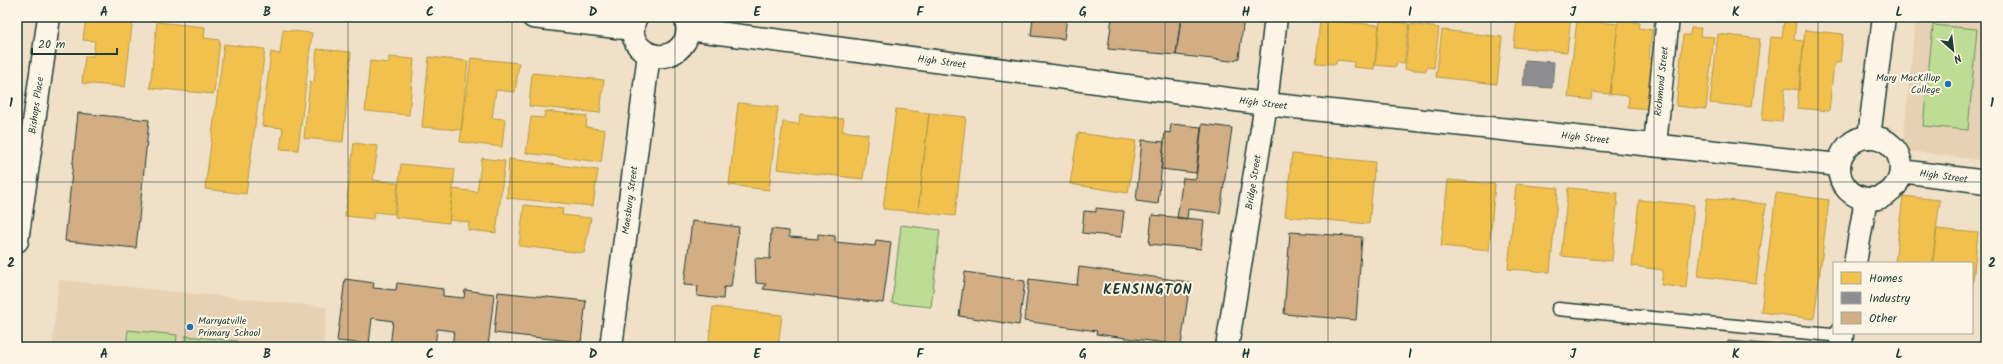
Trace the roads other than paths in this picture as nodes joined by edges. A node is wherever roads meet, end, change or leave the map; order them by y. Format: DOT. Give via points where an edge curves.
graph roads {
  1 [pos="49,17"];
  2 [pos="533,17"];
  3 [pos="1276,17"];
  4 [pos="1668,17"];
  5 [pos="1884,17"];
  6 [pos="635,23"];
  7 [pos="686,23"];
  8 [pos="649,54"];
  9 [pos="1266,104"];
  10 [pos="1869,138"];
  11 [pos="1655,145"];
  12 [pos="1839,165"];
  13 [pos="1901,171"];
  14 [pos="1986,182"];
  15 [pos="1866,199"];
  16 [pos="17,241"];
  17 [pos="1855,262"];
  18 [pos="1558,309"];
  19 [pos="1842,339"];
  20 [pos="611,347"];
  21 [pos="1227,347"];
  1 -- 16 [label="street, Bishops Place"];
  2 -- 6 [label="street"];
  3 -- 9 [label="street, Bridge Street"];
  4 -- 11 [label="street, Richmond Street"];
  5 -- 10 [label="street"];
  6 -- 8 [label="street" via="635,41"];
  7 -- 8 [label="street" via="686,38 674,53 658,57"];
  7 -- 9 [label="street, High Street"];
  8 -- 20 [label="street, Maesbury Street"];
  9 -- 11 [label="street, High Street"];
  9 -- 21 [label="street, Bridge Street"];
  10 -- 12 [label="street" via="1853,143 1842,156"];
  10 -- 13 [label="street" via="1880,139 1896,152"];
  11 -- 12 [label="street, High Street"];
  12 -- 15 [label="street" via="1839,174 1849,191"];
  13 -- 14 [label="street, High Street"];
  13 -- 15 [label="street" via="1895,185 1885,195"];
  15 -- 17 [label="street"];
  18 -- 19 [label="lane"];
}
